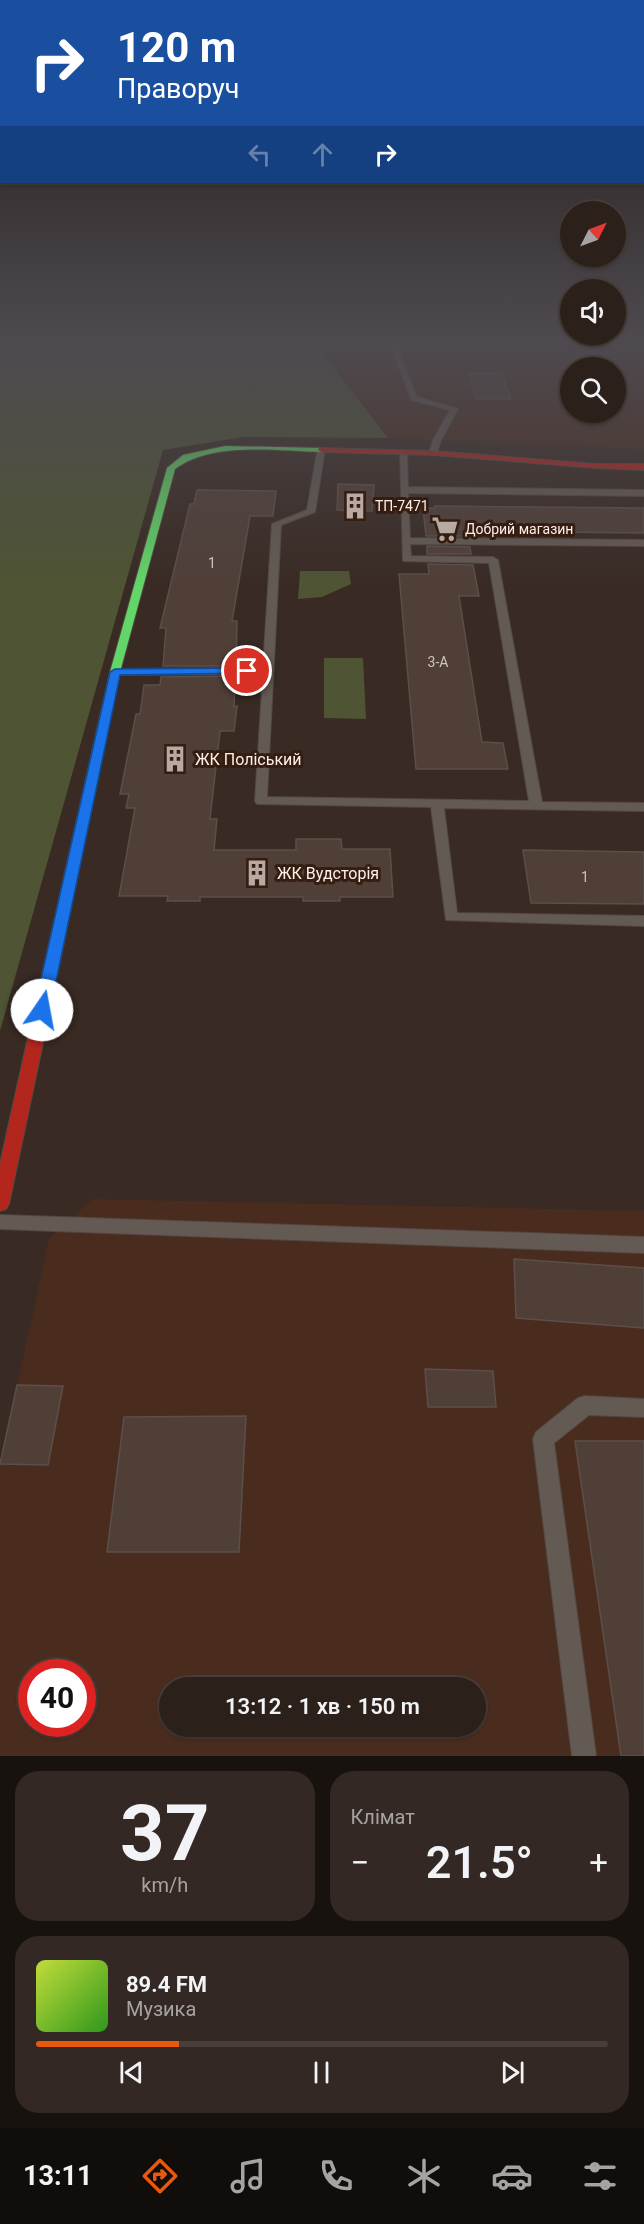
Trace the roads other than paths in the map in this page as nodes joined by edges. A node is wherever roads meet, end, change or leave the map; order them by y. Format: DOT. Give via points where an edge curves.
graph roads {
  1 [pos="447,423"];
  2 [pos="321,449"];
  3 [pos="403,452"];
  4 [pos="434,453"];
  5 [pos="644,467"];
  6 [pos="405,490"];
  7 [pos="644,493"];
  8 [pos="406,541"];
  9 [pos="644,543"];
  10 [pos="269,671"];
  11 [pos="115,672"];
  12 [pos="437,804"];
  13 [pos="536,805"];
  14 [pos="644,807"];
  15 [pos="644,921"];
  16 [pos="0,1204"];
  17 [pos="0,1222"];
  18 [pos="644,1245"];
  19 [pos="644,1408"];
  20 [pos="584,1756"];
  1 -- 4 [label="lane"];
  2 -- 3 [label="street"];
  2 -- 10 [label="lane" via="311,512 277,524"];
  2 -- 11 [label="street" via="225,448 186,457 171,468"];
  3 -- 4 [label="street"];
  3 -- 6 [label="lane"];
  4 -- 5 [label="street"];
  6 -- 7 [label="lane"];
  6 -- 8 [label="lane"];
  8 -- 9 [label="lane"];
  8 -- 13 [label="lane" via="406,559 493,560"];
  10 -- 11 [label="lane"];
  10 -- 12 [label="lane" via="261,801"];
  11 -- 16 [label="street"];
  12 -- 13 [label="lane"];
  12 -- 15 [label="lane" via="451,917"];
  13 -- 14 [label="lane"];
  17 -- 18 [label="lane"];
  19 -- 20 [label="lane" via="585,1405 543,1439"];
}
